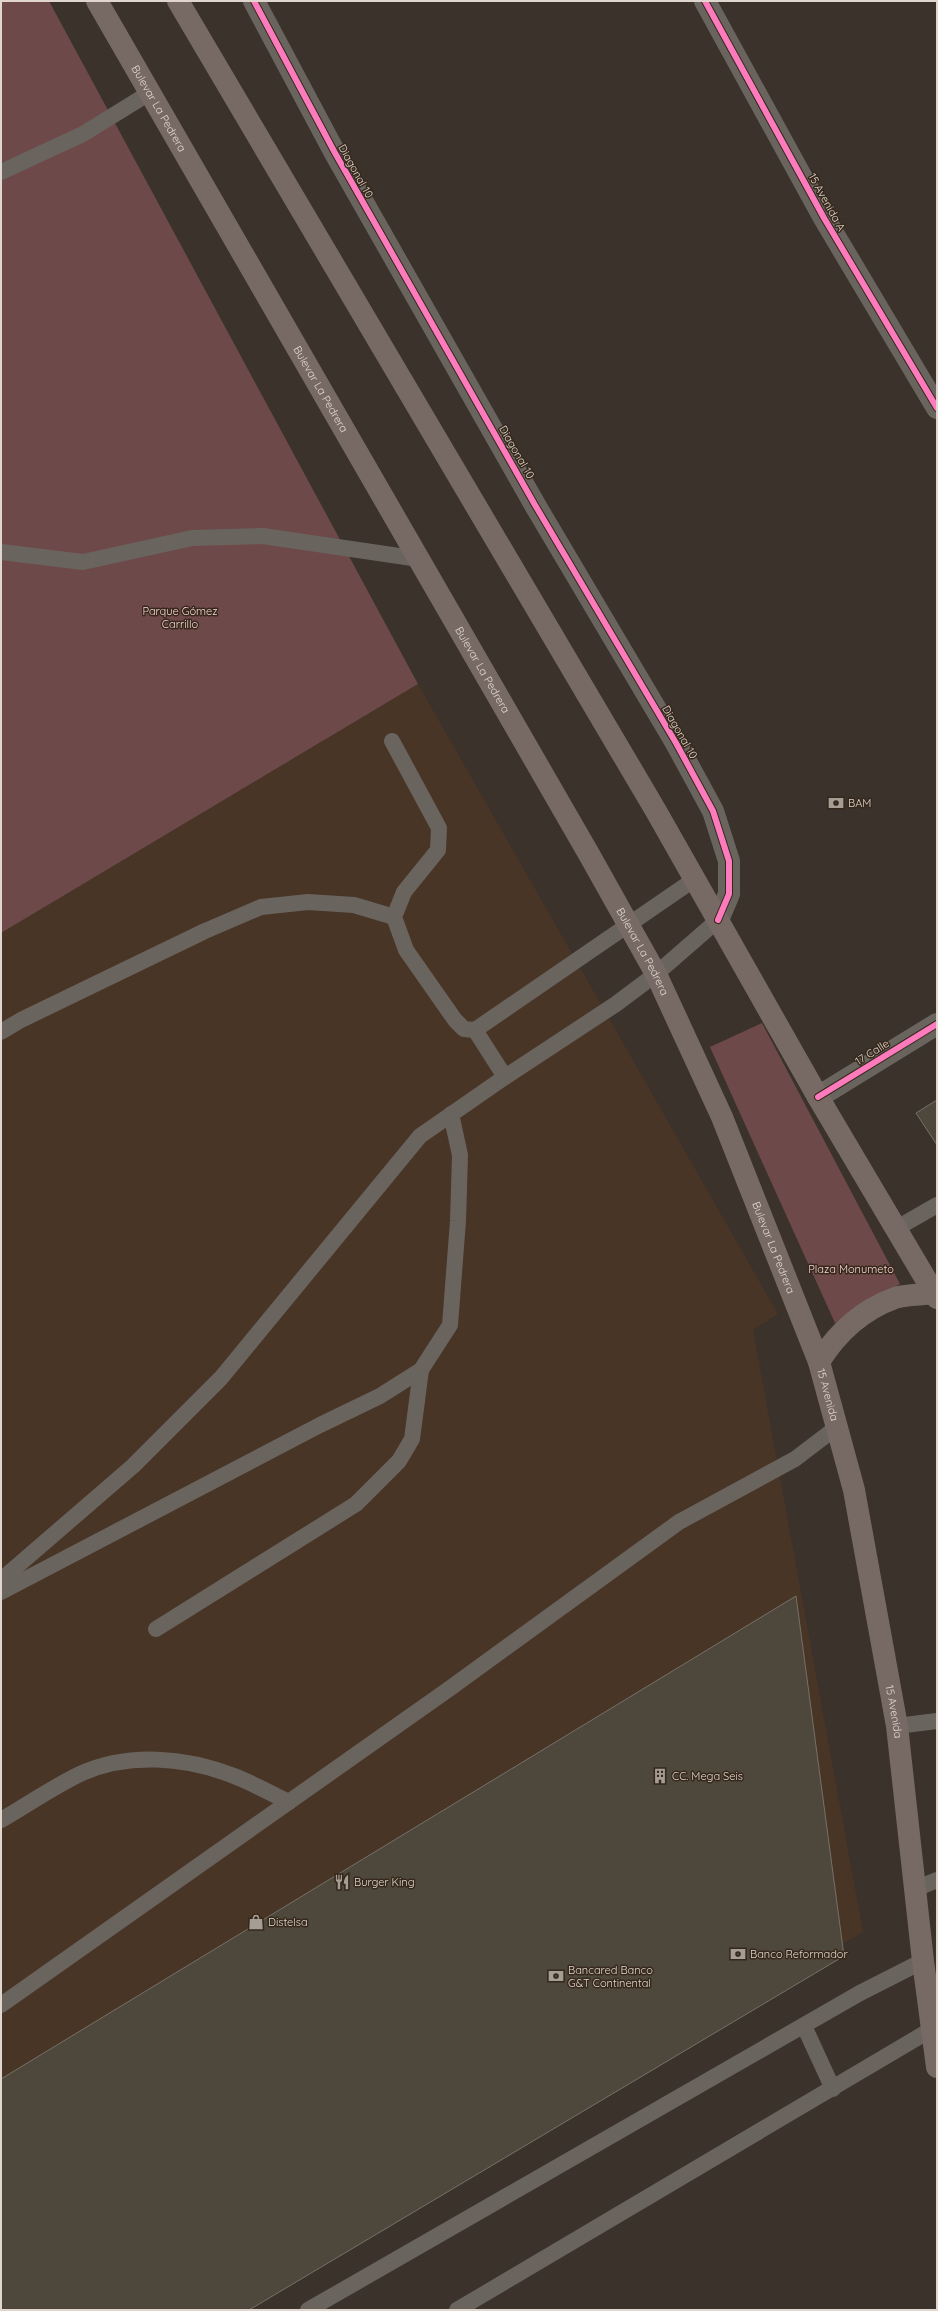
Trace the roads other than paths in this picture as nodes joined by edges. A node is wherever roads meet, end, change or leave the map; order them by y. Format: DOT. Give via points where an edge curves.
graph roads {
  1 [pos="97,1"];
  2 [pos="178,1"];
  3 [pos="254,1"];
  4 [pos="705,1"];
  5 [pos="151,92"];
  6 [pos="1,172"];
  7 [pos="937,408"];
  8 [pos="1,552"];
  9 [pos="419,559"];
  10 [pos="392,741"];
  11 [pos="695,879"];
  12 [pos="394,916"];
  13 [pos="718,920"];
  14 [pos="627,925"];
  15 [pos="656,974"];
  16 [pos="937,1024"];
  17 [pos="475,1030"];
  18 [pos="1,1032"];
  19 [pos="505,1077"];
  20 [pos="818,1097"];
  21 [pos="451,1114"];
  22 [pos="937,1206"];
  23 [pos="896,1228"];
  24 [pos="936,1295"];
  25 [pos="819,1362"];
  26 [pos="421,1370"];
  27 [pos="836,1427"];
  28 [pos="1,1580"];
  29 [pos="1,1592"];
  30 [pos="156,1629"];
  31 [pos="937,1721"];
  32 [pos="897,1726"];
  33 [pos="289,1802"];
  34 [pos="1,1820"];
  35 [pos="937,1880"];
  36 [pos="915,1889"];
  37 [pos="923,1961"];
  38 [pos="1,2005"];
  39 [pos="804,2026"];
  40 [pos="932,2029"];
  41 [pos="937,2067"];
  42 [pos="833,2088"];
  43 [pos="308,2310"];
  44 [pos="456,2310"];
  1 -- 5 [label="main road, Bulevar La Pedrera"];
  2 -- 11 [label="main road"];
  3 -- 13 [label="street, Diagonal 10" via="335,154 713,811 729,861 729,894"];
  4 -- 7 [label="street, 15 Avenida A" via="824,218"];
  5 -- 6 [label="lane" via="83,134"];
  5 -- 9 [label="main road, Bulevar La Pedrera"];
  8 -- 9 [label="lane" via="83,562 192,538 263,536"];
  9 -- 14 [label="main road, Bulevar La Pedrera"];
  10 -- 12 [label="lane" via="439,828 438,850 404,892"];
  11 -- 13 [label="main road"];
  11 -- 14 [label="lane"];
  12 -- 17 [label="lane" via="406,950 455,1020 464,1029"];
  12 -- 18 [label="lane" via="354,906 323,903 261,907 198,934 20,1020"];
  13 -- 15 [label="lane"];
  13 -- 20 [label="main road"];
  14 -- 15 [label="main road, Bulevar La Pedrera"];
  14 -- 17 [label="lane"];
  15 -- 19 [label="lane" via="616,1004"];
  15 -- 25 [label="main road, Bulevar La Pedrera" via="722,1116"];
  16 -- 20 [label="street, 17 Calle"];
  17 -- 19 [label="lane"];
  19 -- 21 [label="lane"];
  20 -- 23 [label="main road"];
  21 -- 26 [label="lane" via="460,1155 450,1325"];
  21 -- 28 [label="lane" via="420,1136 221,1378 133,1466"];
  22 -- 23 [label="lane"];
  23 -- 24 [label="main road"];
  24 -- 25 [label="main road" via="896,1297 870,1311 846,1326 831,1342"];
  25 -- 27 [label="main road, 15 Avenida"];
  26 -- 29 [label="lane" via="380,1396"];
  26 -- 30 [label="lane" via="412,1439 398,1461 356,1504"];
  27 -- 32 [label="main road, 15 Avenida" via="854,1490"];
  27 -- 33 [label="lane" via="795,1459 679,1522"];
  31 -- 32 [label="lane"];
  32 -- 36 [label="main road, 15 Avenida"];
  33 -- 34 [label="lane" via="234,1776 192,1763 152,1759 111,1764 80,1774"];
  33 -- 38 [label="lane"];
  35 -- 36 [label="lane"];
  36 -- 37 [label="main road, 15 Avenida"];
  37 -- 39 [label="lane" via="860,1993"];
  37 -- 40 [label="main road, 15 Avenida"];
  39 -- 42 [label="lane"];
  39 -- 43 [label="lane"];
  40 -- 41 [label="main road, 15 Avenida"];
  40 -- 42 [label="lane"];
  42 -- 44 [label="lane"];
}
